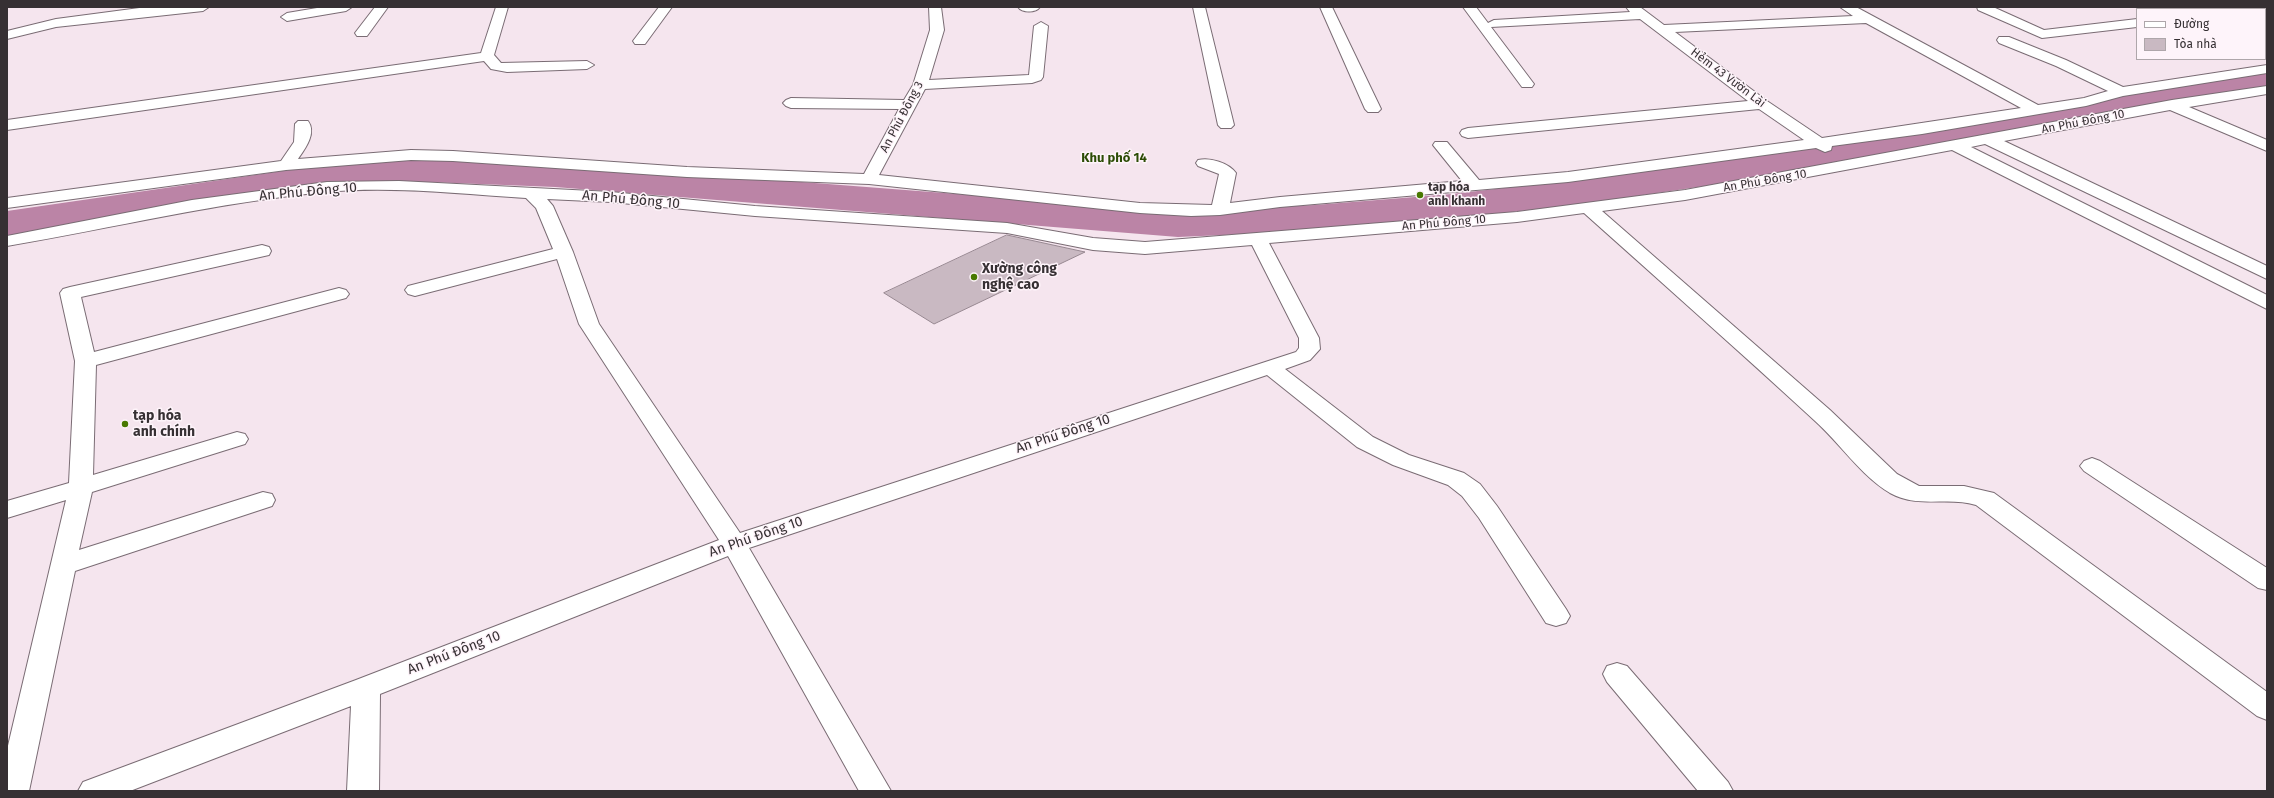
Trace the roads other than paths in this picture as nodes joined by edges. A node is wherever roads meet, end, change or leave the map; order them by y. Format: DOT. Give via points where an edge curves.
graph roads {
  1 [pos="164,7"];
  2 [pos="203,7"];
  3 [pos="346,7"];
  4 [pos="382,7"];
  5 [pos="502,7"];
  6 [pos="666,7"];
  7 [pos="935,7"];
  8 [pos="1034,7"];
  9 [pos="1199,7"];
  10 [pos="1326,7"];
  11 [pos="1469,7"];
  12 [pos="1846,7"];
  13 [pos="1983,7"];
  14 [pos="1024,8"];
  15 [pos="1637,11"];
  16 [pos="137,13"];
  17 [pos="287,17"];
  18 [pos="1869,19"];
  19 [pos="2136,23"];
  20 [pos="1494,24"];
  21 [pos="1041,26"];
  22 [pos="1662,29"];
  23 [pos="362,33"];
  24 [pos="7,35"];
  25 [pos="2004,40"];
  26 [pos="640,41"];
  27 [pos="487,56"];
  28 [pos="587,65"];
  29 [pos="2267,69"];
  30 [pos="1527,84"];
  31 [pos="920,85"];
  32 [pos="2267,90"];
  33 [pos="2121,92"];
  34 [pos="791,103"];
  35 [pos="1762,104"];
  36 [pos="909,105"];
  37 [pos="2172,105"];
  38 [pos="1373,109"];
  39 [pos="2034,109"];
  40 [pos="302,124"];
  41 [pos="7,125"];
  42 [pos="1226,125"];
  43 [pos="1468,133"];
  44 [pos="1989,140"];
  45 [pos="1441,145"];
  46 [pos="1823,145"];
  47 [pos="1956,146"];
  48 [pos="2267,146"];
  49 [pos="1204,163"];
  50 [pos="1850,164"];
  51 [pos="286,165"];
  52 [pos="869,179"];
  53 [pos="1475,186"];
  54 [pos="532,194"];
  55 [pos="7,202"];
  56 [pos="1588,208"];
  57 [pos="1220,210"];
  58 [pos="1258,239"];
  59 [pos="7,241"];
  60 [pos="262,251"];
  61 [pos="564,252"];
  62 [pos="2267,273"];
  63 [pos="415,290"];
  64 [pos="339,294"];
  65 [pos="2267,303"];
  66 [pos="86,361"];
  67 [pos="1270,367"];
  68 [pos="237,439"];
  69 [pos="2092,466"];
  70 [pos="81,486"];
  71 [pos="263,500"];
  72 [pos="7,510"];
  73 [pos="734,544"];
  74 [pos="64,565"];
  75 [pos="2267,581"];
  76 [pos="1556,616"];
  77 [pos="1617,674"];
  78 [pos="366,688"];
  79 [pos="2267,708"];
  80 [pos="13,791"];
  81 [pos="94,791"];
  82 [pos="364,791"];
  83 [pos="875,791"];
  84 [pos="1717,791"];
  1 -- 16 [label="street"];
  2 -- 16 [label="street"];
  3 -- 17 [label="street"];
  4 -- 23 [label="street"];
  5 -- 27 [label="street"];
  6 -- 26 [label="street"];
  7 -- 31 [label="street, An Phú Đông 3" via="937,30"];
  8 -- 14 [label="street"];
  9 -- 42 [label="street"];
  10 -- 38 [label="street"];
  11 -- 30 [label="street"];
  12 -- 18 [label="street"];
  13 -- 19 [label="street" via="2042,34"];
  15 -- 20 [label="street"];
  15 -- 22 [label="street, Hẻm 43 Vườn Lài"];
  16 -- 24 [label="street" via="56,23"];
  18 -- 22 [label="street"];
  18 -- 39 [label="street"];
  21 -- 31 [label="street" via="1036,77 1032,80"];
  22 -- 35 [label="street, Hẻm 43 Vườn Lài"];
  25 -- 33 [label="street" via="2061,63"];
  27 -- 28 [label="street" via="496,66 507,68"];
  27 -- 41 [label="street"];
  29 -- 33 [label="street"];
  31 -- 36 [label="street, An Phú Đông 3"];
  32 -- 37 [label="street, An Phú Đông 10"];
  33 -- 39 [label="street" via="2086,102"];
  34 -- 36 [label="street"];
  35 -- 43 [label="street"];
  35 -- 46 [label="street, Hẻm 43 Vườn Lài"];
  36 -- 52 [label="street, An Phú Đông 3"];
  37 -- 44 [label="street, An Phú Đông 10"];
  37 -- 48 [label="street"];
  39 -- 46 [label="street"];
  40 -- 51 [label="street" via="302,142"];
  44 -- 47 [label="street, An Phú Đông 10"];
  44 -- 62 [label="street"];
  45 -- 53 [label="street"];
  46 -- 50 [label="street, Hẻm 43 Vườn Lài"];
  46 -- 53 [label="street"];
  47 -- 50 [label="street, An Phú Đông 10"];
  47 -- 65 [label="street"];
  49 -- 57 [label="street" via="1222,168 1228,173"];
  50 -- 56 [label="street, An Phú Đông 10" via="1685,195"];
  51 -- 52 [label="street" via="356,158 432,155 687,172"];
  51 -- 55 [label="street"];
  52 -- 57 [label="street" via="1140,208"];
  53 -- 57 [label="street" via="1280,202"];
  54 -- 58 [label="street, An Phú Đông 10" via="611,197 755,211 1007,228 1093,244 1145,248"];
  54 -- 59 [label="street, An Phú Đông 10" via="398,186 327,187 192,205"];
  54 -- 61 [label="street" via="544,206"];
  56 -- 58 [label="street, An Phú Đông 10" via="1517,217"];
  56 -- 79 [label="street" via="1827,419 1897,487 1919,494 1971,495 1985,499"];
  58 -- 67 [label="street, An Phú Đông 10" via="1309,338 1310,349 1304,356"];
  60 -- 66 [label="street" via="70,293"];
  61 -- 63 [label="street"];
  61 -- 73 [label="street" via="589,324"];
  64 -- 66 [label="street"];
  66 -- 70 [label="street"];
  67 -- 73 [label="street, An Phú Đông 10"];
  67 -- 76 [label="street" via="1365,442 1401,460 1456,479 1471,490"];
  68 -- 70 [label="street"];
  69 -- 75 [label="street"];
  70 -- 72 [label="street"];
  70 -- 74 [label="street"];
  71 -- 74 [label="street"];
  73 -- 78 [label="street, An Phú Đông 10"];
  73 -- 83 [label="street"];
  74 -- 80 [label="street"];
  77 -- 84 [label="street"];
  78 -- 81 [label="street, An Phú Đông 10"];
  78 -- 82 [label="street"];
}
